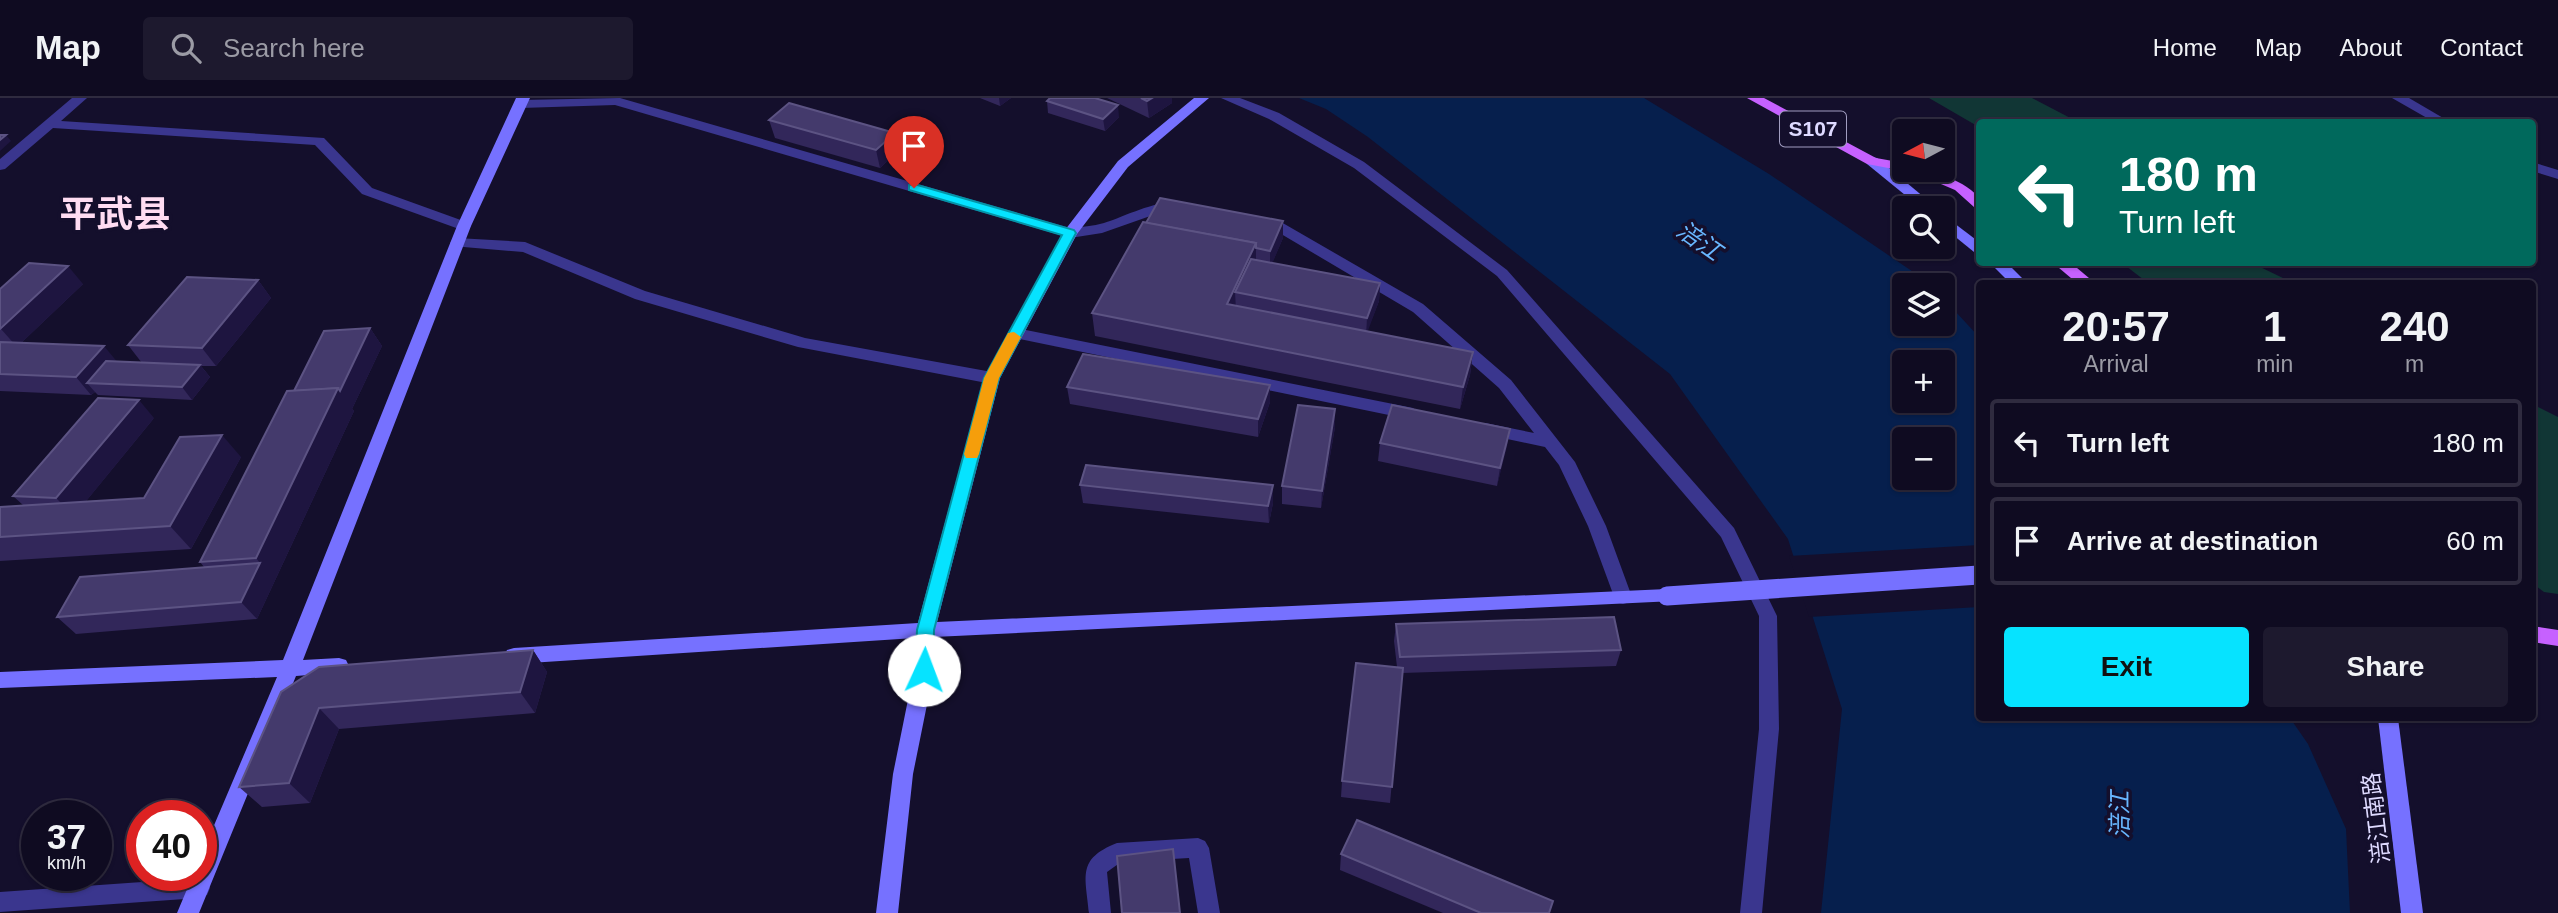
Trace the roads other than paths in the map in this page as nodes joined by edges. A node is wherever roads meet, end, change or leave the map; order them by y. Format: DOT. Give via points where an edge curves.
graph roads {
  1 [pos="80,98"];
  2 [pos="1202,98"];
  3 [pos="1228,98"];
  4 [pos="1754,98"];
  5 [pos="2399,98"];
  6 [pos="522,101"];
  7 [pos="2438,119"];
  8 [pos="49,124"];
  9 [pos="1872,160"];
  10 [pos="1892,164"];
  11 [pos="0,166"];
  12 [pos="2536,167"];
  13 [pos="2558,175"];
  14 [pos="1947,182"];
  15 [pos="1916,196"];
  16 [pos="1976,201"];
  17 [pos="1195,206"];
  18 [pos="1251,218"];
  19 [pos="464,226"];
  20 [pos="1955,229"];
  21 [pos="1069,233"];
  22 [pos="457,243"];
  23 [pos="1976,246"];
  24 [pos="2001,266"];
  25 [pos="2064,266"];
  26 [pos="2016,280"];
  27 [pos="2084,280"];
  28 [pos="1016,333"];
  29 [pos="992,378"];
  30 [pos="1427,417"];
  31 [pos="1468,425"];
  32 [pos="1550,442"];
  33 [pos="1976,575"];
  34 [pos="1623,597"];
  35 [pos="925,630"];
  36 [pos="2536,635"];
  37 [pos="2558,638"];
  38 [pos="498,656"];
  39 [pos="359,665"];
  40 [pos="289,670"];
  41 [pos="0,680"];
  42 [pos="2388,721"];
  43 [pos="217,844"];
  44 [pos="156,891"];
  45 [pos="198,891"];
  46 [pos="0,902"];
  47 [pos="188,913"];
  48 [pos="887,913"];
  49 [pos="1100,913"];
  50 [pos="1209,913"];
  51 [pos="1751,913"];
  52 [pos="2412,913"];
  1 -- 8 [label="street"];
  2 -- 21 [label="street" via="1123,164"];
  3 -- 51 [label="street" via="1275,116 1359,166 1502,272 1728,533 1768,616 1769,729"];
  4 -- 9 [label="main road, S107"];
  5 -- 7 [label="street"];
  6 -- 19 [label="street"];
  6 -- 21 [label="street" via="616,101"];
  8 -- 11 [label="street"];
  8 -- 19 [label="street" via="319,141 367,191"];
  9 -- 10 [label="main road, S107"];
  9 -- 15 [label="street"];
  12 -- 13 [label="street"];
  14 -- 16 [label="main road"];
  17 -- 21 [label="street" via="1163,208 1093,231"];
  18 -- 32 [label="street" via="1276,225 1418,308 1505,384"];
  19 -- 22 [label="street"];
  20 -- 23 [label="street"];
  21 -- 28 [label="street"];
  22 -- 29 [label="street" via="525,247 640,295 804,343"];
  22 -- 40 [label="street"];
  24 -- 26 [label="street"];
  25 -- 27 [label="main road"];
  28 -- 29 [label="street"];
  28 -- 30 [label="street"];
  29 -- 35 [label="street"];
  31 -- 32 [label="street"];
  32 -- 34 [label="street" via="1566,462 1592,516"];
  33 -- 34 [label="street, bridge"];
  34 -- 35 [label="street"];
  35 -- 38 [label="street"];
  35 -- 48 [label="street" via="924,670 903,774"];
  36 -- 37 [label="main road"];
  39 -- 40 [label="street"];
  40 -- 41 [label="street"];
  40 -- 43 [label="street"];
  42 -- 52 [label="street, 涪江南路"];
  44 -- 46 [label="street"];
  45 -- 47 [label="street"];
  49 -- 50 [label="street" via="1096,868 1117,853 1198,848"];
}
